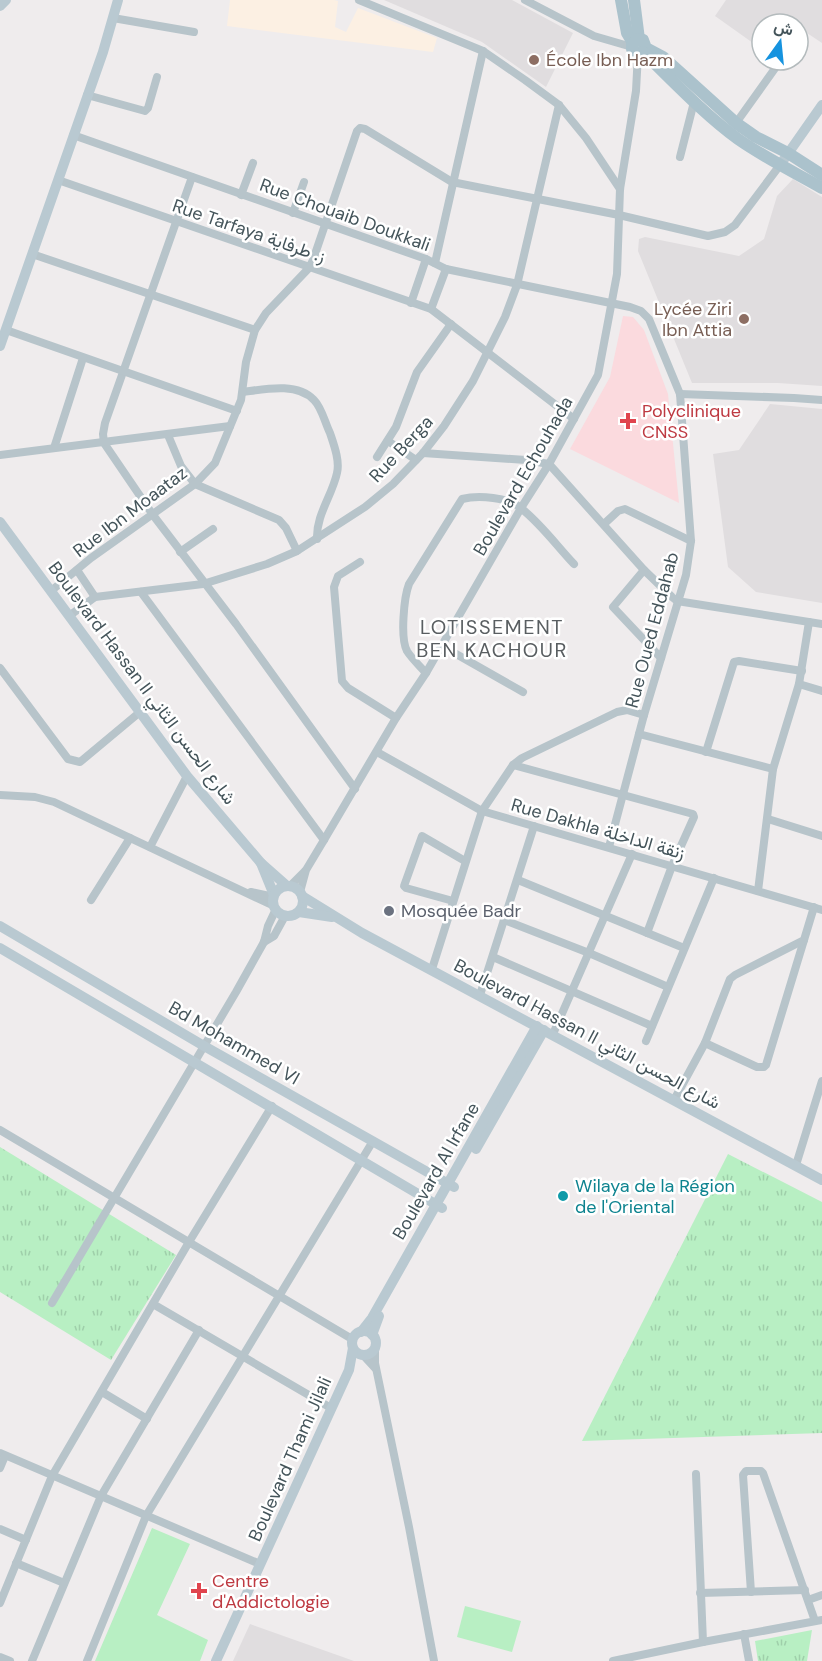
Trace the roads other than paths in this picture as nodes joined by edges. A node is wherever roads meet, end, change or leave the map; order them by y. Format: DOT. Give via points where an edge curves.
graph roads {
  1 [pos="118,0"];
  2 [pos="359,0"];
  3 [pos="525,0"];
  4 [pos="621,0"];
  5 [pos="634,0"];
  6 [pos="113,18"];
  7 [pos="194,32"];
  8 [pos="638,47"];
  9 [pos="483,51"];
  10 [pos="772,72"];
  11 [pos="157,77"];
  12 [pos="87,94"];
  13 [pos="694,102"];
  14 [pos="559,105"];
  15 [pos="822,105"];
  16 [pos="736,123"];
  17 [pos="73,135"];
  18 [pos="788,153"];
  19 [pos="680,157"];
  20 [pos="253,163"];
  21 [pos="780,165"];
  22 [pos="822,175"];
  23 [pos="192,177"];
  24 [pos="57,180"];
  25 [pos="304,182"];
  26 [pos="452,182"];
  27 [pos="822,188"];
  28 [pos="620,189"];
  29 [pos="241,195"];
  30 [pos="537,199"];
  31 [pos="293,213"];
  32 [pos="620,215"];
  33 [pos="177,221"];
  34 [pos="325,224"];
  35 [pos="32,254"];
  36 [pos="426,260"];
  37 [pos="435,263"];
  38 [pos="309,268"];
  39 [pos="446,270"];
  40 [pos="517,285"];
  41 [pos="150,296"];
  42 [pos="411,303"];
  43 [pos="612,304"];
  44 [pos="431,309"];
  45 [pos="451,324"];
  46 [pos="6,330"];
  47 [pos="255,330"];
  48 [pos="0,346"];
  49 [pos="488,354"];
  50 [pos="83,358"];
  51 [pos="124,372"];
  52 [pos="243,392"];
  53 [pos="680,394"];
  54 [pos="822,400"];
  55 [pos="237,411"];
  56 [pos="574,419"];
  57 [pos="230,426"];
  58 [pos="168,435"];
  59 [pos="388,441"];
  60 [pos="104,443"];
  61 [pos="54,448"];
  62 [pos="423,453"];
  63 [pos="0,455"];
  64 [pos="377,457"];
  65 [pos="416,460"];
  66 [pos="549,465"];
  67 [pos="195,484"];
  68 [pos="521,508"];
  69 [pos="153,514"];
  70 [pos="604,524"];
  71 [pos="1,525"];
  72 [pos="213,529"];
  73 [pos="317,539"];
  74 [pos="691,542"];
  75 [pos="297,551"];
  76 [pos="180,552"];
  77 [pos="360,562"];
  78 [pos="574,564"];
  79 [pos="77,570"];
  80 [pos="644,570"];
  81 [pos="203,584"];
  82 [pos="51,591"];
  83 [pos="141,592"];
  84 [pos="95,597"];
  85 [pos="677,601"];
  86 [pos="69,616"];
  87 [pos="808,622"];
  88 [pos="822,624"];
  89 [pos="442,646"];
  90 [pos="661,658"];
  91 [pos="0,668"];
  92 [pos="802,671"];
  93 [pos="426,673"];
  94 [pos="799,684"];
  95 [pos="822,691"];
  96 [pos="523,692"];
  97 [pos="140,712"];
  98 [pos="644,715"];
  99 [pos="396,718"];
  100 [pos="639,734"];
  101 [pos="377,752"];
  102 [pos="706,752"];
  103 [pos="513,765"];
  104 [pos="773,769"];
  105 [pos="187,776"];
  106 [pos="355,789"];
  107 [pos="622,794"];
  108 [pos="0,795"];
  109 [pos="482,811"];
  110 [pos="768,819"];
  111 [pos="534,826"];
  112 [pos="822,835"];
  113 [pos="130,838"];
  114 [pos="324,840"];
  115 [pos="150,847"];
  116 [pos="609,847"];
  117 [pos="632,854"];
  118 [pos="465,861"];
  119 [pos="261,863"];
  120 [pos="672,866"];
  121 [pos="306,870"];
  122 [pos="714,878"];
  123 [pos="518,880"];
  124 [pos="288,886"];
  125 [pos="758,891"];
  126 [pos="301,894"];
  127 [pos="91,900"];
  128 [pos="453,901"];
  129 [pos="277,905"];
  130 [pos="818,908"];
  131 [pos="299,912"];
  132 [pos="605,916"];
  133 [pos="336,917"];
  134 [pos="504,920"];
  135 [pos="0,926"];
  136 [pos="647,933"];
  137 [pos="804,940"];
  138 [pos="264,942"];
  139 [pos="684,948"];
  140 [pos="0,949"];
  141 [pos="589,953"];
  142 [pos="493,957"];
  143 [pos="432,969"];
  144 [pos="668,987"];
  145 [pos="572,991"];
  146 [pos="480,995"];
  147 [pos="652,1026"];
  148 [pos="545,1030"];
  149 [pos="646,1041"];
  150 [pos="705,1043"];
  151 [pos="204,1046"];
  152 [pos="195,1063"];
  153 [pos="822,1081"];
  154 [pos="674,1100"];
  155 [pos="272,1106"];
  156 [pos="0,1130"];
  157 [pos="373,1141"];
  158 [pos="362,1160"];
  159 [pos="796,1165"];
  160 [pos="822,1180"];
  161 [pos="451,1186"];
  162 [pos="115,1198"];
  163 [pos="439,1206"];
  164 [pos="189,1242"];
  165 [pos="279,1297"];
  166 [pos="52,1303"];
  167 [pos="153,1304"];
  168 [pos="199,1330"];
  169 [pos="374,1341"];
  170 [pos="358,1346"];
  171 [pos="244,1356"];
  172 [pos="376,1369"];
  173 [pos="102,1392"];
  174 [pos="331,1408"];
  175 [pos="147,1419"];
  176 [pos="3,1455"];
  177 [pos="0,1468"];
  178 [pos="696,1474"];
  179 [pos="52,1476"];
  180 [pos="101,1496"];
  181 [pos="146,1516"];
  182 [pos="0,1529"];
  183 [pos="26,1540"];
  184 [pos="16,1563"];
  185 [pos="260,1564"];
  186 [pos="64,1583"];
  187 [pos="3,1585"];
  188 [pos="805,1590"];
  189 [pos="751,1592"];
  190 [pos="700,1593"];
  191 [pos="822,1595"];
  192 [pos="808,1600"];
  193 [pos="0,1603"];
  194 [pos="819,1620"];
  195 [pos="744,1634"];
  196 [pos="702,1642"];
  197 [pos="658,1652"];
  198 [pos="0,1657"];
  199 [pos="10,1661"];
  200 [pos="32,1661"];
  201 [pos="87,1661"];
  202 [pos="216,1661"];
  203 [pos="434,1661"];
  204 [pos="613,1661"];
  205 [pos="660,1661"];
  206 [pos="749,1661"];
  1 -- 6 [label="street"];
  2 -- 9 [label="street"];
  3 -- 8 [label="street" via="594,36"];
  4 -- 8 [label="main road" via="627,33"];
  5 -- 8 [label="main road"];
  6 -- 7 [label="street"];
  6 -- 12 [label="street"];
  8 -- 13 [label="main road"];
  8 -- 16 [label="main road" via="663,57"];
  8 -- 28 [label="street, Boulevard Echouhada" via="636,91"];
  9 -- 14 [label="street"];
  9 -- 26 [label="street"];
  10 -- 16 [label="street"];
  11 -- 12 [label="street" via="145,111"];
  12 -- 17 [label="street"];
  13 -- 19 [label="street"];
  13 -- 21 [label="main road" via="737,138"];
  14 -- 28 [label="street"];
  14 -- 30 [label="street, Rue Berga"];
  15 -- 18 [label="street"];
  16 -- 18 [label="main road"];
  17 -- 23 [label="street, Rue Chouaib Doukkali"];
  17 -- 24 [label="street"];
  18 -- 21 [label="street"];
  18 -- 22 [label="main road"];
  20 -- 29 [label="street"];
  21 -- 27 [label="main road"];
  21 -- 32 [label="street" via="735,225 719,234 708,236"];
  23 -- 29 [label="street, Rue Chouaib Doukkali"];
  23 -- 33 [label="street"];
  24 -- 33 [label="street, Rue Tarfaya ز. طرفاية"];
  24 -- 35 [label="street"];
  25 -- 31 [label="street"];
  26 -- 30 [label="street"];
  26 -- 34 [label="street, Rue Ibn Moaataz" via="360,128"];
  26 -- 37 [label="street"];
  28 -- 32 [label="street, Boulevard Echouhada"];
  29 -- 31 [label="street, Rue Chouaib Doukkali"];
  30 -- 32 [label="street"];
  30 -- 40 [label="street, Rue Berga"];
  31 -- 34 [label="street, Rue Chouaib Doukkali"];
  32 -- 43 [label="street, Boulevard Echouhada"];
  33 -- 38 [label="street, Rue Tarfaya ز. طرفاية"];
  33 -- 41 [label="street"];
  34 -- 36 [label="street, Rue Chouaib Doukkali"];
  34 -- 38 [label="street, Rue Ibn Moaataz"];
  35 -- 41 [label="street"];
  35 -- 46 [label="street"];
  36 -- 37 [label="street, Rue Chouaib Doukkali"];
  36 -- 42 [label="street"];
  37 -- 39 [label="street, Rue Chouaib Doukkali"];
  38 -- 42 [label="street, Rue Tarfaya ز. طرفاية"];
  38 -- 47 [label="street, Rue Ibn Moaataz"];
  39 -- 40 [label="street, Rue Chouaib Doukkali"];
  39 -- 44 [label="street"];
  40 -- 43 [label="street, Rue Chouaib Doukkali"];
  40 -- 49 [label="street, Rue Berga"];
  41 -- 47 [label="street"];
  41 -- 51 [label="street"];
  42 -- 44 [label="street, Rue Tarfaya ز. طرفاية"];
  43 -- 53 [label="street, Rue Oued Eddahab" via="641,311 649,319"];
  43 -- 56 [label="street, Boulevard Echouhada" via="598,375"];
  44 -- 45 [label="street"];
  45 -- 49 [label="street"];
  45 -- 59 [label="street" via="417,372"];
  46 -- 48 [label="street"];
  46 -- 50 [label="street"];
  47 -- 52 [label="street, Rue Ibn Moaataz"];
  49 -- 56 [label="street"];
  49 -- 62 [label="street, Rue Berga"];
  50 -- 51 [label="street"];
  50 -- 61 [label="street"];
  51 -- 55 [label="street"];
  51 -- 60 [label="street" via="104,428"];
  52 -- 55 [label="street, Rue Ibn Moaataz"];
  52 -- 73 [label="street" via="294,390 314,400 320,409 338,464 318,520"];
  53 -- 54 [label="street"];
  53 -- 74 [label="street, Rue Oued Eddahab"];
  55 -- 57 [label="street, Rue Ibn Moaataz"];
  56 -- 66 [label="street, Boulevard Echouhada"];
  57 -- 58 [label="street"];
  57 -- 67 [label="street, Rue Ibn Moaataz" via="218,458"];
  58 -- 60 [label="street"];
  58 -- 67 [label="street" via="181,466"];
  59 -- 64 [label="street"];
  59 -- 65 [label="street"];
  60 -- 61 [label="street"];
  60 -- 69 [label="street"];
  61 -- 63 [label="street"];
  62 -- 65 [label="street, Rue Berga"];
  62 -- 66 [label="street"];
  65 -- 73 [label="street, Rue Berga" via="366,507"];
  66 -- 68 [label="street, Boulevard Echouhada"];
  66 -- 70 [label="street"];
  67 -- 69 [label="street, Rue Ibn Moaataz"];
  67 -- 75 [label="street" via="279,520"];
  68 -- 78 [label="street"];
  68 -- 89 [label="street, Boulevard Echouhada"];
  68 -- 93 [label="street" via="507,501 462,499 409,584 404,642"];
  69 -- 76 [label="street"];
  69 -- 79 [label="street, Rue Ibn Moaataz"];
  70 -- 74 [label="street" via="625,509"];
  70 -- 80 [label="street"];
  71 -- 82 [label="street, Boulevard Hassan II شارع الحسن الثاني"];
  72 -- 76 [label="street"];
  73 -- 75 [label="street, Rue Berga"];
  74 -- 85 [label="street, Rue Oued Eddahab"];
  75 -- 81 [label="street, Rue Berga"];
  76 -- 81 [label="street"];
  77 -- 99 [label="street" via="338,576 334,587 341,677 348,688"];
  79 -- 82 [label="street, Rue Ibn Moaataz"];
  79 -- 84 [label="street"];
  80 -- 85 [label="street"];
  80 -- 90 [label="street" via="613,607"];
  81 -- 83 [label="street, Rue Berga"];
  81 -- 106 [label="street"];
  82 -- 86 [label="street, Boulevard Hassan II شارع الحسن الثاني"];
  83 -- 84 [label="street, Rue Berga"];
  83 -- 114 [label="street"];
  84 -- 86 [label="street, Rue Berga"];
  85 -- 87 [label="street"];
  85 -- 90 [label="street, Rue Oued Eddahab"];
  86 -- 97 [label="street, Boulevard Hassan II شارع الحسن الثاني"];
  87 -- 88 [label="street"];
  87 -- 92 [label="street"];
  89 -- 93 [label="street, Boulevard Echouhada"];
  89 -- 96 [label="street"];
  90 -- 98 [label="street, Rue Oued Eddahab"];
  91 -- 97 [label="street" via="74,762 80,762"];
  92 -- 94 [label="street"];
  92 -- 102 [label="street" via="734,662"];
  93 -- 99 [label="street, Boulevard Echouhada"];
  94 -- 95 [label="street"];
  94 -- 104 [label="street"];
  97 -- 105 [label="street, Boulevard Hassan II شارع الحسن الثاني"];
  98 -- 100 [label="street, Rue Oued Eddahab"];
  98 -- 103 [label="street" via="627,710 617,712"];
  99 -- 101 [label="street, Boulevard Echouhada"];
  100 -- 102 [label="street"];
  100 -- 107 [label="street, Rue Oued Eddahab"];
  101 -- 106 [label="street, Boulevard Echouhada"];
  101 -- 109 [label="street, Rue Dakhla زنقة الداخلة"];
  102 -- 104 [label="street"];
  103 -- 107 [label="street"];
  103 -- 109 [label="street"];
  104 -- 110 [label="street"];
  105 -- 115 [label="street"];
  105 -- 119 [label="street, Boulevard Hassan II شارع الحسن الثاني"];
  106 -- 114 [label="street, Boulevard Echouhada"];
  107 -- 116 [label="street, Rue Oued Eddahab"];
  107 -- 120 [label="street" via="694,815"];
  108 -- 113 [label="street" via="54,802"];
  109 -- 111 [label="street, Rue Dakhla زنقة الداخلة"];
  109 -- 118 [label="street"];
  110 -- 112 [label="street"];
  110 -- 125 [label="street"];
  111 -- 116 [label="street, Rue Dakhla زنقة الداخلة"];
  111 -- 123 [label="street"];
  113 -- 115 [label="street"];
  113 -- 127 [label="street"];
  114 -- 121 [label="street, Boulevard Echouhada"];
  115 -- 129 [label="street"];
  116 -- 117 [label="street, Rue Dakhla زنقة الداخلة"];
  117 -- 120 [label="street, Rue Dakhla زنقة الداخلة"];
  117 -- 132 [label="street"];
  118 -- 128 [label="street"];
  118 -- 128 [label="street" via="422,836 404,886"];
  119 -- 124 [label="street, Boulevard Hassan II شارع الحسن الثاني"];
  119 -- 129 [label="street, Boulevard Hassan II شارع الحسن الثاني"];
  120 -- 122 [label="street, Rue Dakhla زنقة الداخلة"];
  120 -- 136 [label="street"];
  121 -- 124 [label="street, Boulevard Echouhada"];
  121 -- 126 [label="street, Boulevard Echouhada"];
  122 -- 125 [label="street, Rue Dakhla زنقة الداخلة"];
  122 -- 139 [label="street"];
  123 -- 132 [label="street"];
  123 -- 134 [label="street"];
  124 -- 126 [label="street"];
  124 -- 129 [label="street" via="279,889"];
  125 -- 130 [label="street, Rue Dakhla زنقة الداخلة"];
  126 -- 131 [label="street"];
  126 -- 133 [label="street, Boulevard Hassan II شارع الحسن الثاني"];
  128 -- 143 [label="street"];
  129 -- 131 [label="street" via="293,915"];
  129 -- 138 [label="street"];
  129 -- 138 [label="street" via="276,934"];
  130 -- 137 [label="street"];
  131 -- 133 [label="street, Boulevard Hassan II شارع الحسن الثاني"];
  132 -- 136 [label="street"];
  132 -- 141 [label="street"];
  133 -- 143 [label="street, Boulevard Hassan II شارع الحسن الثاني"];
  134 -- 141 [label="street"];
  134 -- 142 [label="street"];
  135 -- 151 [label="street, Bd Mohammed VI"];
  136 -- 139 [label="street"];
  137 -- 150 [label="street" via="730,979"];
  137 -- 150 [label="street" via="764,1067"];
  138 -- 151 [label="street"];
  139 -- 144 [label="street"];
  140 -- 152 [label="street, Bd Mohammed VI"];
  141 -- 144 [label="street"];
  141 -- 145 [label="street"];
  142 -- 145 [label="street"];
  142 -- 146 [label="street"];
  143 -- 146 [label="street, Boulevard Hassan II شارع الحسن الثاني"];
  144 -- 147 [label="street"];
  145 -- 147 [label="street"];
  145 -- 148 [label="street"];
  146 -- 148 [label="street, Boulevard Hassan II شارع الحسن الثاني"];
  147 -- 149 [label="street"];
  148 -- 154 [label="street, Boulevard Hassan II شارع الحسن الثاني"];
  148 -- 161 [label="street, Boulevard Al Irfane"];
  150 -- 154 [label="street"];
  151 -- 152 [label="street"];
  151 -- 157 [label="street, Bd Mohammed VI"];
  152 -- 155 [label="street, Bd Mohammed VI"];
  152 -- 162 [label="street"];
  153 -- 159 [label="street"];
  154 -- 159 [label="street, Boulevard Hassan II شارع الحسن الثاني"];
  155 -- 158 [label="street, Bd Mohammed VI"];
  155 -- 164 [label="street"];
  156 -- 162 [label="street"];
  157 -- 158 [label="street"];
  157 -- 161 [label="street, Bd Mohammed VI"];
  158 -- 163 [label="street, Bd Mohammed VI"];
  158 -- 165 [label="street"];
  159 -- 160 [label="street, Boulevard Hassan II شارع الحسن الثاني"];
  161 -- 163 [label="street, Boulevard Al Irfane"];
  162 -- 164 [label="street"];
  162 -- 166 [label="street"];
  163 -- 169 [label="street, Boulevard Al Irfane" via="379,1316"];
  163 -- 170 [label="street, Boulevard Al Irfane"];
  164 -- 165 [label="street"];
  164 -- 167 [label="street"];
  165 -- 170 [label="street"];
  165 -- 171 [label="street"];
  167 -- 168 [label="street"];
  167 -- 173 [label="street"];
  168 -- 171 [label="street"];
  168 -- 175 [label="street"];
  169 -- 170 [label="street"];
  169 -- 170 [label="street" via="372,1352"];
  169 -- 172 [label="street"];
  170 -- 172 [label="street"];
  170 -- 174 [label="street, Boulevard Thami Jilali"];
  171 -- 174 [label="street"];
  171 -- 181 [label="street"];
  172 -- 203 [label="street"];
  173 -- 175 [label="street"];
  173 -- 179 [label="street"];
  174 -- 185 [label="street, Boulevard Thami Jilali"];
  175 -- 180 [label="street"];
  176 -- 177 [label="street"];
  176 -- 179 [label="street"];
  178 -- 190 [label="street"];
  179 -- 180 [label="street"];
  179 -- 183 [label="street"];
  180 -- 181 [label="street"];
  180 -- 186 [label="street"];
  181 -- 185 [label="street"];
  181 -- 201 [label="street"];
  182 -- 183 [label="street"];
  183 -- 184 [label="street"];
  184 -- 186 [label="street"];
  184 -- 187 [label="street"];
  185 -- 202 [label="street, Boulevard Thami Jilali"];
  186 -- 200 [label="street"];
  187 -- 193 [label="street"];
  188 -- 189 [label="street"];
  188 -- 189 [label="street" via="763,1473 746,1471"];
  188 -- 192 [label="street"];
  189 -- 190 [label="street"];
  190 -- 196 [label="street"];
  191 -- 192 [label="street"];
  192 -- 194 [label="street"];
  194 -- 195 [label="street"];
  195 -- 196 [label="street"];
  195 -- 206 [label="street"];
  196 -- 197 [label="street"];
  197 -- 204 [label="street"];
  197 -- 205 [label="street"];
  198 -- 199 [label="street"];
}
